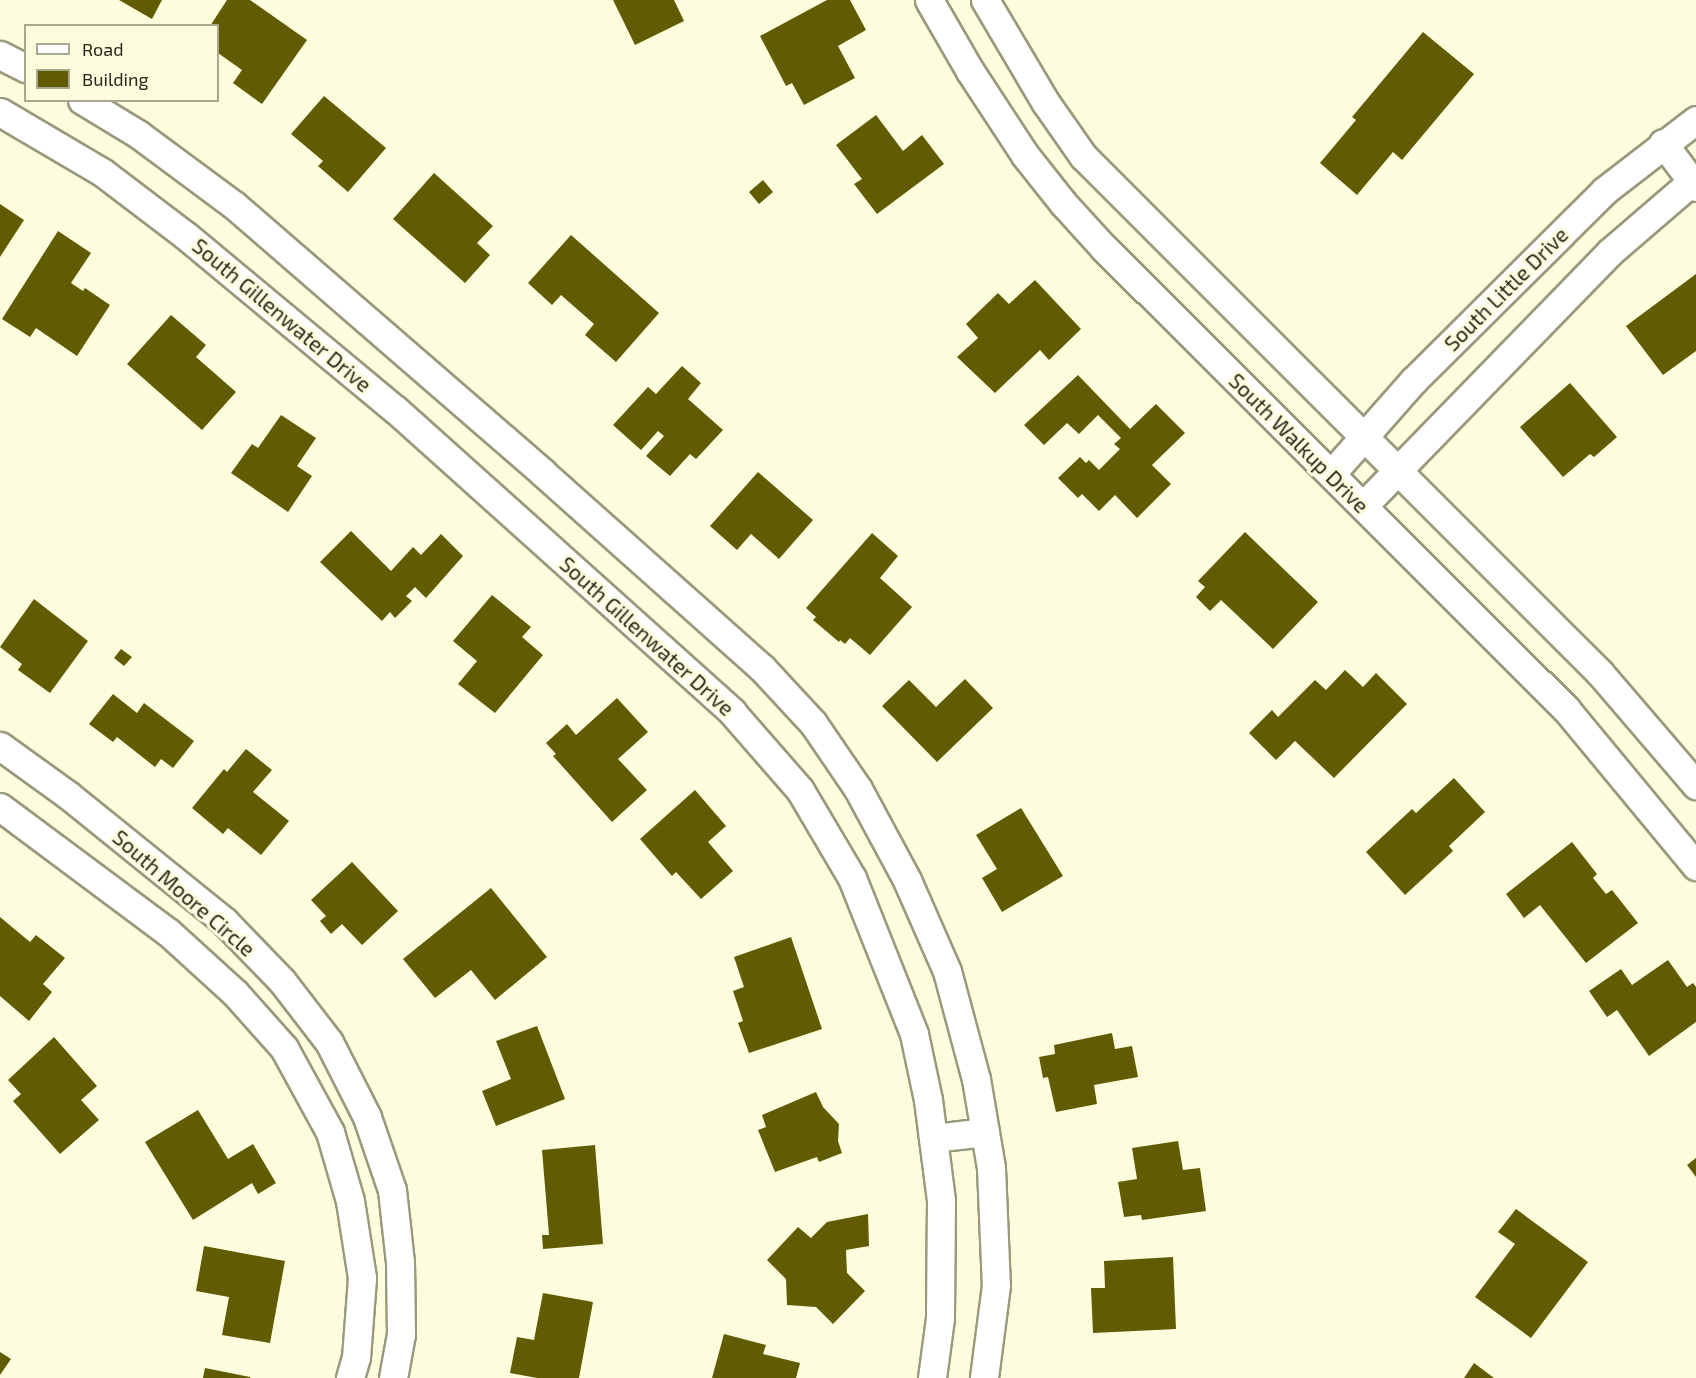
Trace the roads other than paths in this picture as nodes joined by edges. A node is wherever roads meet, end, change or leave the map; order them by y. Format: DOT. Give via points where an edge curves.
graph roads {
  1 [pos="929,0"];
  2 [pos="985,0"];
  3 [pos="0,55"];
  4 [pos="24,67"];
  5 [pos="85,102"];
  6 [pos="0,112"];
  7 [pos="1696,120"];
  8 [pos="1663,143"];
  9 [pos="1694,182"];
  10 [pos="1363,437"];
  11 [pos="1396,470"];
  12 [pos="1331,474"];
  13 [pos="1363,506"];
  14 [pos="0,746"];
  15 [pos="1696,785"];
  16 [pos="0,807"];
  17 [pos="1696,866"];
  18 [pos="985,1132"];
  19 [pos="933,1138"];
  20 [pos="350,1378"];
  21 [pos="393,1378"];
  22 [pos="932,1378"];
  23 [pos="984,1378"];
  1 -- 12 [label="street, South Walkup Drive" via="1025,156 1063,203"];
  2 -- 10 [label="street" via="1046,103 1083,156"];
  3 -- 4 [label="street"];
  5 -- 18 [label="street" via="138,134 234,205 753,660 813,723 858,789 901,870 946,971 976,1079"];
  6 -- 19 [label="street, South Gillenwater Drive" via="102,172 185,235 396,410 732,712 800,790 852,878 914,1034"];
  7 -- 8 [label="street, South Little Drive"];
  8 -- 9 [label="street"];
  8 -- 10 [label="street, South Little Drive" via="1604,190 1414,380"];
  9 -- 11 [label="street" via="1610,252"];
  10 -- 11 [label="street"];
  10 -- 12 [label="street, South Little Drive"];
  11 -- 13 [label="street"];
  11 -- 15 [label="street" via="1600,673"];
  12 -- 13 [label="street, South Walkup Drive"];
  13 -- 17 [label="street, South Walkup Drive" via="1566,709"];
  14 -- 21 [label="street, South Moore Circle" via="68,795 224,921 282,981 329,1042 367,1117 392,1190 400,1262 401,1334"];
  16 -- 20 [label="street, South Moore Circle" via="168,932 235,993 284,1048 330,1132 350,1200 362,1278 356,1357"];
  18 -- 19 [label="street"];
  18 -- 23 [label="street" via="991,1168 996,1285"];
  19 -- 22 [label="street, South Gillenwater Drive" via="941,1200 940,1318"];
}
